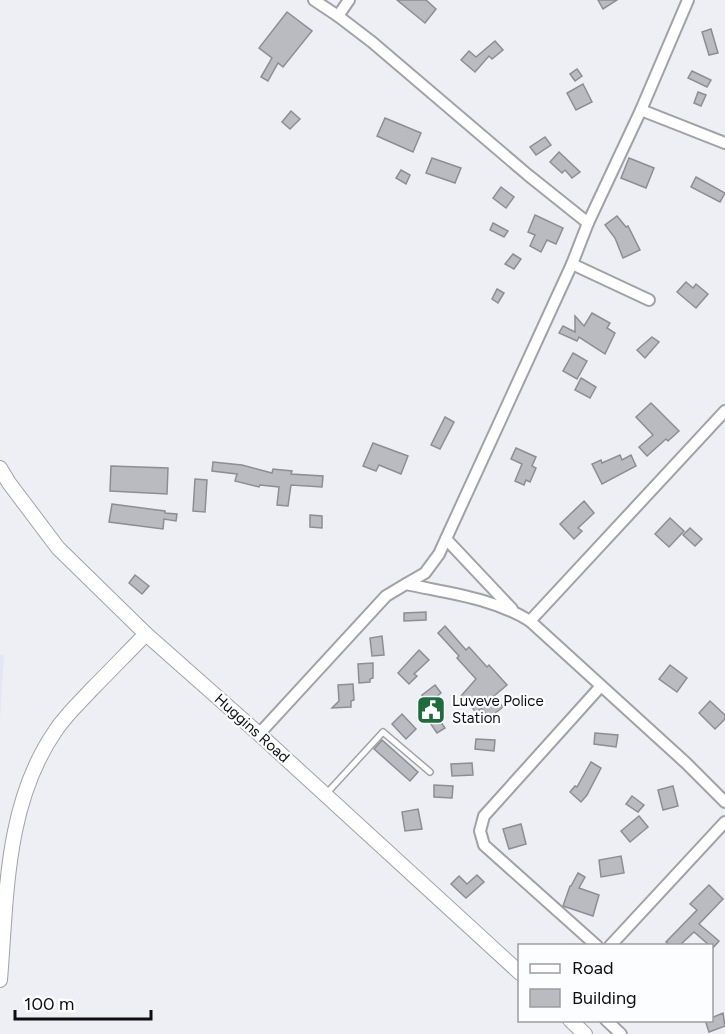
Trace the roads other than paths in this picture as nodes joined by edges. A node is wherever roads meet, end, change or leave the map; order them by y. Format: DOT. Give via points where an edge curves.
graph roads {
  1 [pos="314,0"];
  2 [pos="349,0"];
  3 [pos="688,0"];
  4 [pos="338,16"];
  5 [pos="641,110"];
  6 [pos="725,143"];
  7 [pos="588,223"];
  8 [pos="572,264"];
  9 [pos="648,300"];
  10 [pos="725,411"];
  11 [pos="0,468"];
  12 [pos="446,539"];
  13 [pos="406,584"];
  14 [pos="512,610"];
  15 [pos="530,621"];
  16 [pos="147,634"];
  17 [pos="601,686"];
  18 [pos="259,734"];
  19 [pos="430,772"];
  20 [pos="325,795"];
  21 [pos="725,802"];
  22 [pos="725,822"];
  23 [pos="596,944"];
  24 [pos="611,944"];
  25 [pos="518,972"];
  26 [pos="0,980"];
  27 [pos="572,1022"];
  28 [pos="608,1022"];
  29 [pos="585,1034"];
  30 [pos="621,1034"];
  1 -- 4 [label="street"];
  2 -- 4 [label="street"];
  3 -- 5 [label="street"];
  4 -- 7 [label="street"];
  5 -- 6 [label="street"];
  5 -- 7 [label="street"];
  7 -- 8 [label="street"];
  8 -- 9 [label="street"];
  8 -- 12 [label="street"];
  10 -- 15 [label="street"];
  11 -- 16 [label="street, Huggins Road" via="58,548"];
  12 -- 13 [label="street" via="425,573"];
  12 -- 14 [label="street"];
  13 -- 14 [label="street"];
  13 -- 18 [label="street" via="386,596"];
  14 -- 15 [label="street"];
  15 -- 17 [label="street"];
  16 -- 18 [label="street, Huggins Road"];
  16 -- 26 [label="street" via="69,713 33,770 11,848"];
  17 -- 21 [label="street"];
  17 -- 23 [label="street" via="484,816 480,831 484,845"];
  18 -- 20 [label="street, Huggins Road"];
  19 -- 20 [label="lane" via="383,732"];
  20 -- 25 [label="street, Huggins Road"];
  22 -- 24 [label="street"];
  27 -- 29 [label="street"];
  28 -- 30 [label="street"];
}
